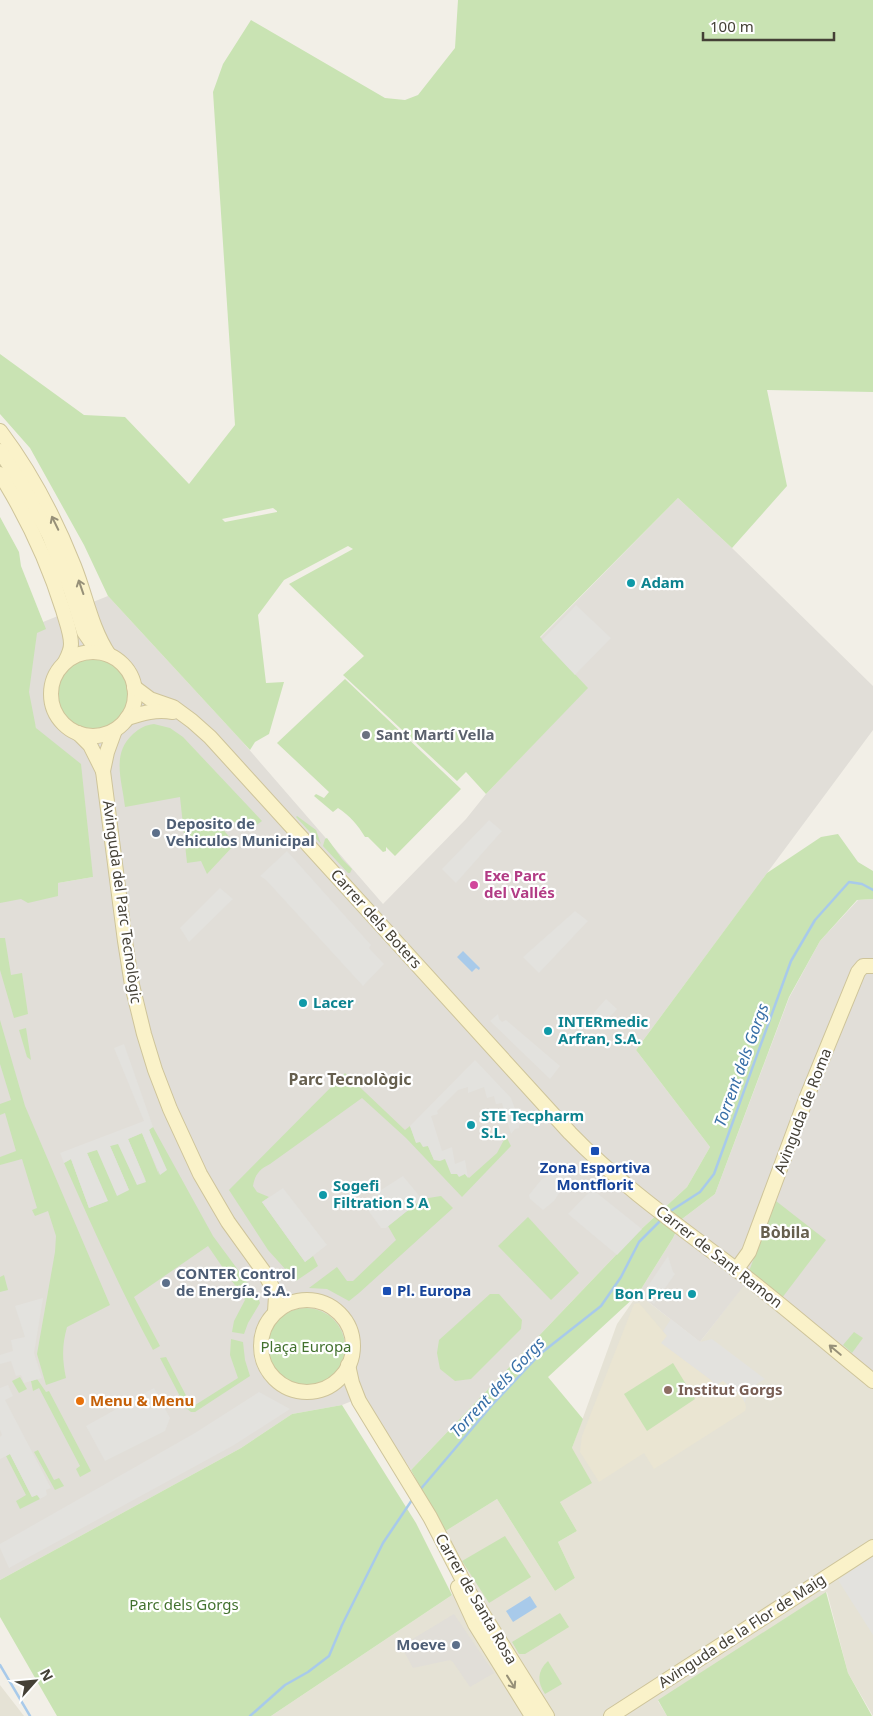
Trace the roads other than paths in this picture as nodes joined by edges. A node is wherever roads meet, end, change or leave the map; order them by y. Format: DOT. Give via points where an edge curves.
graph roads {
  1 [pos="0,431"];
  2 [pos="0,451"];
  3 [pos="0,474"];
  4 [pos="64,574"];
  5 [pos="78,613"];
  6 [pos="103,654"];
  7 [pos="65,662"];
  8 [pos="134,687"];
  9 [pos="179,713"];
  10 [pos="127,718"];
  11 [pos="114,730"];
  12 [pos="78,733"];
  13 [pos="103,771"];
  14 [pos="873,966"];
  15 [pos="568,1131"];
  16 [pos="738,1268"];
  17 [pos="264,1272"];
  18 [pos="299,1300"];
  19 [pos="275,1312"];
  20 [pos="348,1365"];
  21 [pos="873,1380"];
  22 [pos="330,1386"];
  23 [pos="359,1402"];
  24 [pos="436,1528"];
  25 [pos="873,1547"];
  26 [pos="532,1716"];
  27 [pos="548,1716"];
  28 [pos="611,1716"];
  4 -- 1 [label="main road, one-way" via="43,498"];
  2 -- 4 [label="main road" via="40,518"];
  3 -- 4 [label="main road" via="28,523"];
  4 -- 5 [label="main road"];
  5 -- 4 [label="main road, one-way"];
  5 -- 6 [label="main road" via="96,633"];
  5 -- 7 [label="main road"];
  6 -- 7 [label="main road" via="80,653"];
  6 -- 8 [label="main road" via="127,669"];
  7 -- 12 [label="main road" via="53,680 51,701 60,721"];
  8 -- 9 [label="main road, Carrer dels Boters" via="150,699 174,707"];
  8 -- 10 [label="main road" via="134,701"];
  9 -- 10 [label="main road" via="157,710"];
  9 -- 15 [label="main road, Carrer dels Boters" via="210,737"];
  10 -- 11 [label="main road"];
  11 -- 12 [label="main road" via="97,736"];
  11 -- 13 [label="main road, Avinguda del Parc Tecnològic"];
  12 -- 13 [label="main road, Avinguda del Parc Tecnològic" via="90,745"];
  13 -- 17 [label="main road, Avinguda del Parc Tecnològic" via="130,971 151,1056 170,1109 200,1174 228,1222"];
  14 -- 16 [label="main road, Avinguda de Roma" via="863,966 858,972 749,1252"];
  15 -- 16 [label="main road, Carrer de Sant Ramon" via="598,1161 676,1225"];
  21 -- 16 [label="main road, Carrer de Sant Ramon, one-way"];
  17 -- 18 [label="main road, Avinguda del Parc Tecnològic" via="288,1296"];
  17 -- 19 [label="main road, Avinguda del Parc Tecnològic" via="276,1296"];
  18 -- 19 [label="main road"];
  18 -- 20 [label="main road" via="324,1303 343,1318 353,1343"];
  19 -- 22 [label="main road" via="261,1342 263,1359 271,1374 283,1385 298,1391 316,1391"];
  20 -- 22 [label="main road"];
  20 -- 23 [label="main road"];
  22 -- 23 [label="main road" via="344,1390"];
  23 -- 24 [label="main road"];
  24 -- 26 [label="main road, Carrer de Santa Rosa, one-way" via="470,1616"];
  24 -- 27 [label="main road, Carrer de Santa Rosa" via="473,1598"];
  25 -- 28 [label="main road, Avinguda de la Flor de Maig"];
}
